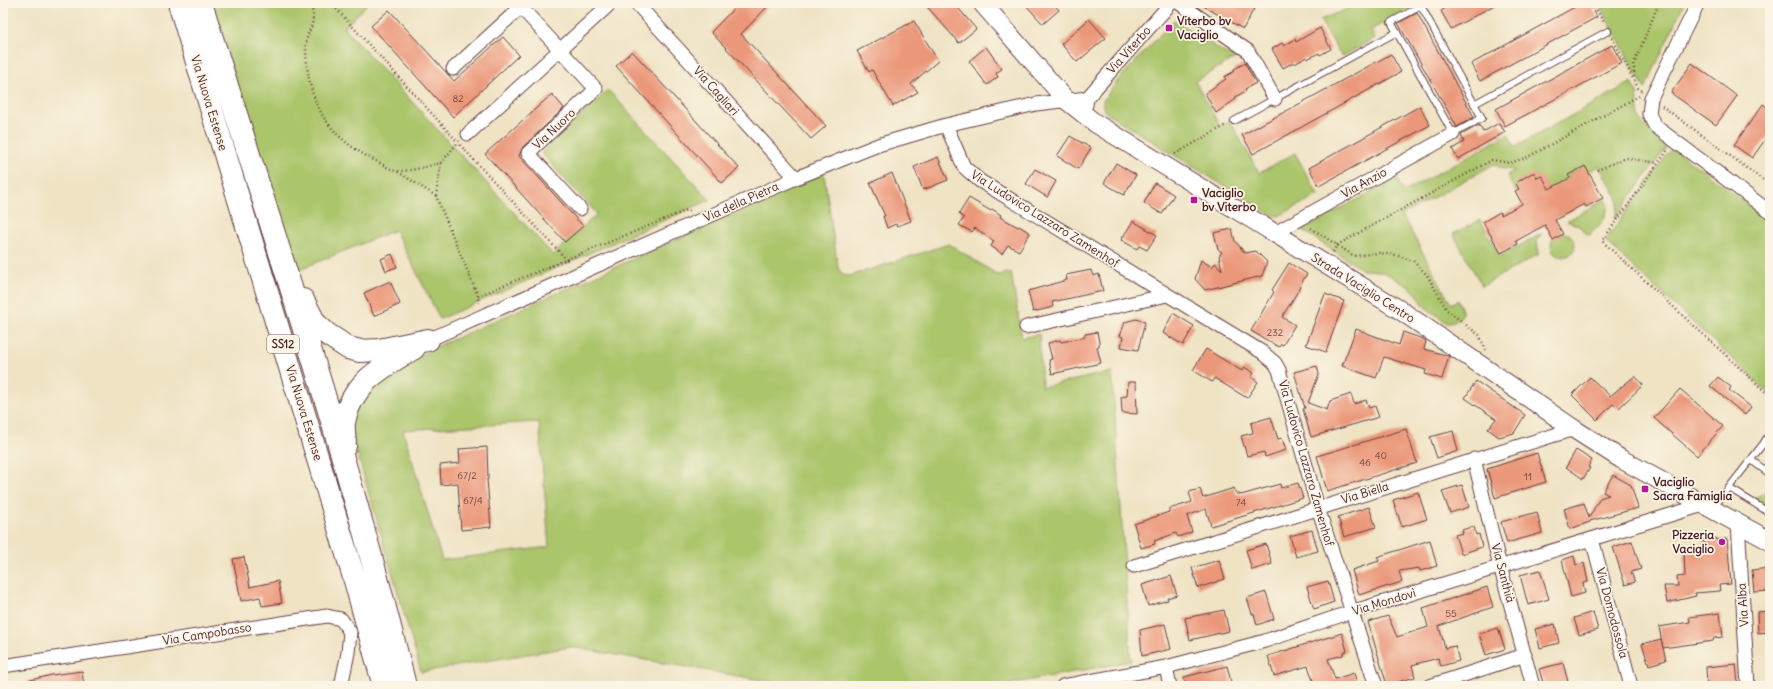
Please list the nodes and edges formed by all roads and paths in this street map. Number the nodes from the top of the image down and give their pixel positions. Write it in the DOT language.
graph roads {
  1 [pos="179,3"];
  2 [pos="201,3"];
  3 [pos="309,3"];
  4 [pos="331,3"];
  5 [pos="611,3"];
  6 [pos="636,3"];
  7 [pos="982,3"];
  8 [pos="1171,3"];
  9 [pos="1179,3"];
  10 [pos="1593,3"];
  11 [pos="1659,3"];
  12 [pos="1698,3"];
  13 [pos="519,5"];
  14 [pos="1424,5"];
  15 [pos="1608,31"];
  16 [pos="1397,32"];
  17 [pos="560,50"];
  18 [pos="453,69"];
  19 [pos="1634,80"];
  20 [pos="1087,98"];
  21 [pos="1275,98"];
  22 [pos="1066,100"];
  23 [pos="1474,104"];
  24 [pos="1660,105"];
  25 [pos="1086,116"];
  26 [pos="1234,121"];
  27 [pos="946,125"];
  28 [pos="468,134"];
  29 [pos="1453,134"];
  30 [pos="1674,140"];
  31 [pos="458,142"];
  32 [pos="1177,160"];
  33 [pos="441,163"];
  34 [pos="1658,163"];
  35 [pos="1597,170"];
  36 [pos="397,171"];
  37 [pos="796,178"];
  38 [pos="1770,185"];
  39 [pos="436,196"];
  40 [pos="580,209"];
  41 [pos="1770,212"];
  42 [pos="1303,217"];
  43 [pos="705,218"];
  44 [pos="1276,233"];
  45 [pos="1337,245"];
  46 [pos="279,253"];
  47 [pos="568,260"];
  48 [pos="1324,263"];
  49 [pos="1167,295"];
  50 [pos="478,296"];
  51 [pos="482,316"];
  52 [pos="1026,327"];
  53 [pos="428,340"];
  54 [pos="1487,369"];
  55 [pos="1770,396"];
  56 [pos="1574,429"];
  57 [pos="1770,433"];
  58 [pos="1474,459"];
  59 [pos="1751,460"];
  60 [pos="346,467"];
  61 [pos="1770,474"];
  62 [pos="1729,488"];
  63 [pos="1707,507"];
  64 [pos="1318,508"];
  65 [pos="1770,512"];
  66 [pos="1738,523"];
  67 [pos="1592,539"];
  68 [pos="1770,541"];
  69 [pos="1134,566"];
  70 [pos="1500,566"];
  71 [pos="1352,612"];
  72 [pos="1525,655"];
  73 [pos="3,666"];
  74 [pos="1166,667"];
  75 [pos="341,686"];
  76 [pos="384,686"];
  77 [pos="405,686"];
  78 [pos="1063,686"];
  79 [pos="1170,686"];
  80 [pos="1376,686"];
  81 [pos="1430,686"];
  82 [pos="1533,686"];
  83 [pos="1631,686"];
  84 [pos="1748,686"];
  1 -- 76 [label="highway, Via Nuova Estense / SS12"];
  2 -- 46 [label="highway, Via Nuova Estense / SS12"];
  3 -- 36 [label="path"];
  4 -- 31 [label="path"];
  5 -- 17 [label="street"];
  6 -- 37 [label="street, Via Cagliari"];
  7 -- 22 [label="street, Strada Vaciglio Centro"];
  8 -- 20 [label="street, Via Viterbo"];
  9 -- 21 [label="street"];
  10 -- 15 [label="path"];
  11 -- 19 [label="path"];
  12 -- 30 [label="street"];
  13 -- 17 [label="street"];
  13 -- 18 [label="street"];
  14 -- 16 [label="lane, Via Anzio"];
  14 -- 23 [label="lane, Via Anzio"];
  15 -- 19 [label="path"];
  15 -- 23 [label="lane"];
  16 -- 21 [label="lane"];
  16 -- 29 [label="lane"];
  17 -- 28 [label="street"];
  17 -- 40 [label="street, Via Nuoro"];
  19 -- 45 [label="path"];
  20 -- 22 [label="street"];
  20 -- 25 [label="street"];
  21 -- 26 [label="lane"];
  22 -- 25 [label="street, Strada Vaciglio Centro"];
  22 -- 27 [label="street, Via della Pietra"];
  23 -- 29 [label="lane, Via Anzio"];
  24 -- 38 [label="path"];
  25 -- 44 [label="street, Strada Vaciglio Centro"];
  26 -- 32 [label="path"];
  27 -- 37 [label="street, Via della Pietra"];
  27 -- 49 [label="street, Via Ludovico Lazzaro Zamenhof"];
  28 -- 31 [label="path"];
  29 -- 42 [label="street, Via Anzio"];
  30 -- 34 [label="path"];
  30 -- 41 [label="street"];
  31 -- 33 [label="path"];
  31 -- 47 [label="path"];
  33 -- 36 [label="path"];
  33 -- 39 [label="path"];
  34 -- 35 [label="path"];
  34 -- 55 [label="path"];
  36 -- 39 [label="path"];
  37 -- 43 [label="street, Via della Pietra"];
  39 -- 50 [label="path"];
  42 -- 44 [label="street, Via Anzio"];
  42 -- 45 [label="path"];
  43 -- 47 [label="path"];
  43 -- 51 [label="street, Via della Pietra"];
  44 -- 48 [label="street, Strada Vaciglio Centro"];
  45 -- 48 [label="path"];
  45 -- 54 [label="path"];
  46 -- 53 [label="highway"];
  46 -- 60 [label="highway, Via Nuova Estense / SS12"];
  47 -- 50 [label="path"];
  48 -- 54 [label="street, Strada Vaciglio Centro"];
  49 -- 52 [label="street"];
  49 -- 64 [label="street, Via Ludovico Lazzaro Zamenhof"];
  50 -- 51 [label="path"];
  51 -- 53 [label="street, Via della Pietra"];
  53 -- 60 [label="highway"];
  54 -- 56 [label="street, Strada Vaciglio Centro"];
  56 -- 58 [label="street, Via Biella"];
  56 -- 63 [label="street, Strada Vaciglio Centro"];
  57 -- 59 [label="lane"];
  58 -- 64 [label="street, Via Biella"];
  58 -- 70 [label="street, Via Santhià"];
  59 -- 61 [label="lane"];
  59 -- 62 [label="lane"];
  60 -- 77 [label="highway, Via Nuova Estense / SS12"];
  62 -- 63 [label="lane"];
  62 -- 65 [label="lane"];
  63 -- 66 [label="street, Strada Vaciglio Centro"];
  63 -- 67 [label="street, Via Mondovì"];
  64 -- 69 [label="street, Via Biella"];
  64 -- 71 [label="street, Via Ludovico Lazzaro Zamenhof"];
  66 -- 68 [label="street, Strada Vaciglio Centro"];
  66 -- 84 [label="street, Via Alba"];
  67 -- 70 [label="street, Via Mondovì"];
  67 -- 83 [label="street, Via Domodossola"];
  70 -- 71 [label="street, Via Mondovì"];
  70 -- 72 [label="street, Via Santhià"];
  71 -- 74 [label="street, Via Mondovì"];
  71 -- 80 [label="street, Via Ludovico Lazzaro Zamenhof"];
  72 -- 81 [label="street"];
  72 -- 82 [label="street, Via Santhià"];
  73 -- 75 [label="street, Via Campobasso"];
  74 -- 78 [label="street, Via Mondovì"];
  74 -- 79 [label="street"];
}
